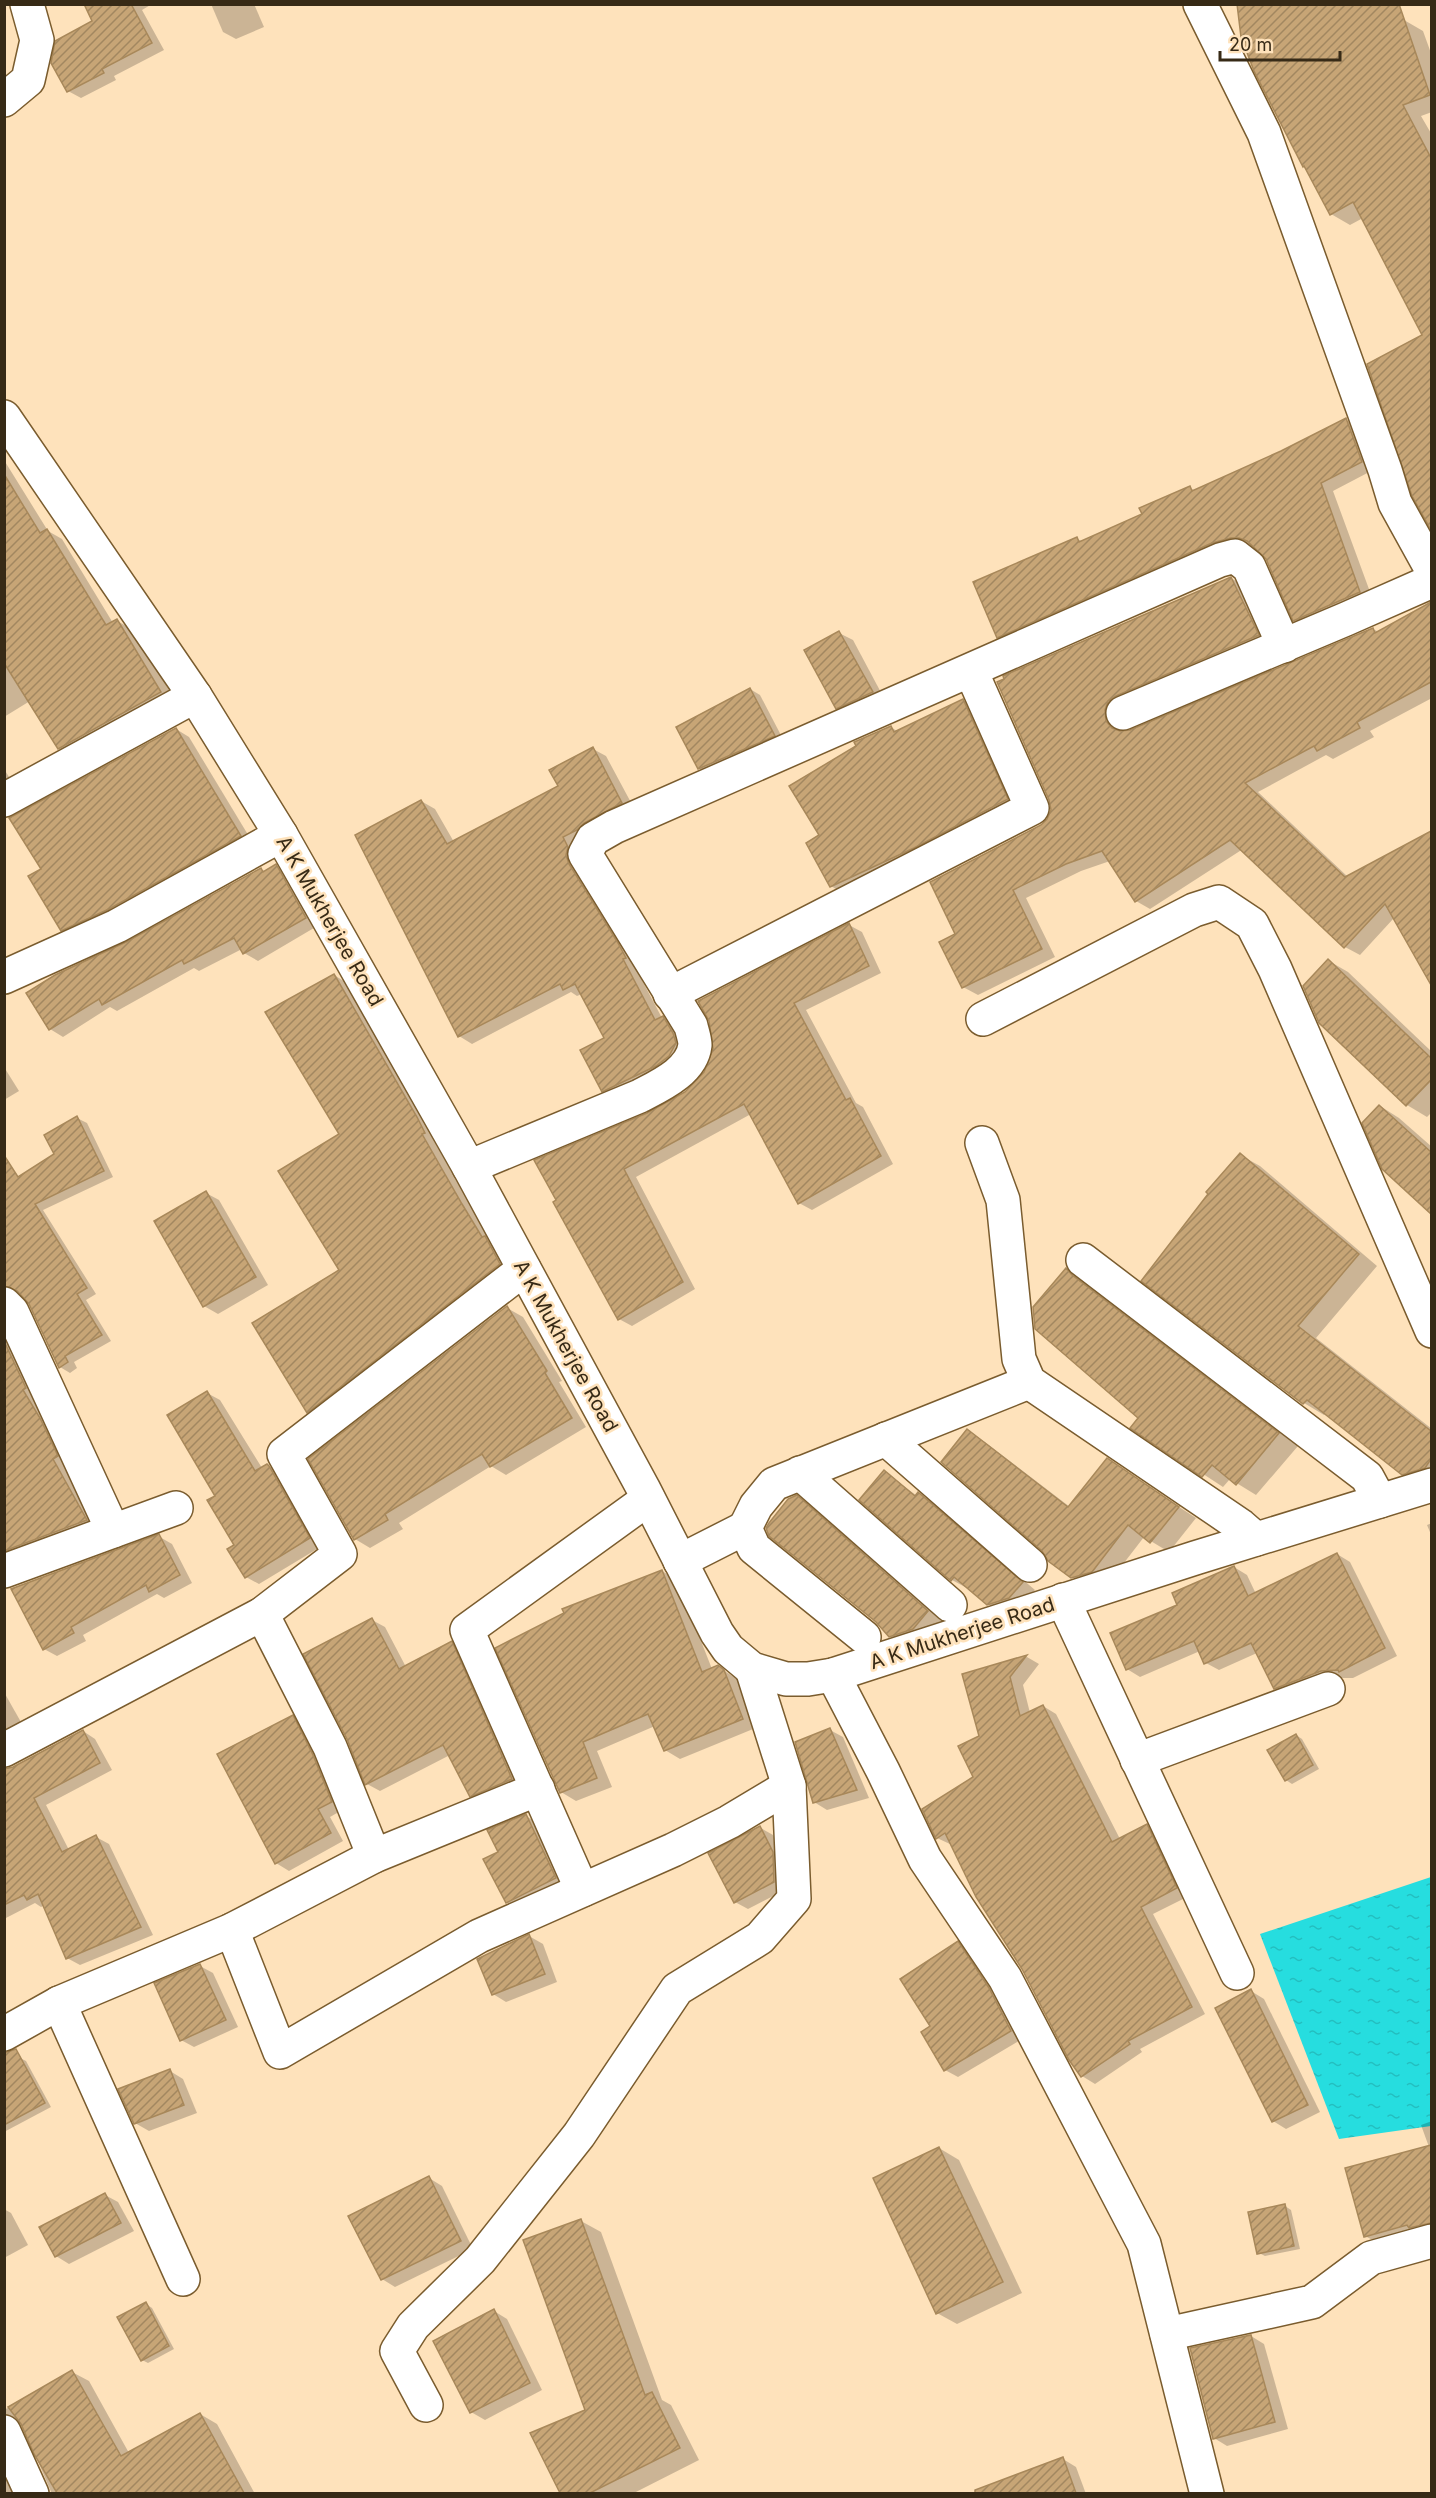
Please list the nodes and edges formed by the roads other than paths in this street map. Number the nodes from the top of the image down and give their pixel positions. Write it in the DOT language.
graph roads {
  1 [pos="27,4"];
  2 [pos="1200,4"];
  3 [pos="4,100"];
  4 [pos="4,417"];
  5 [pos="1431,570"];
  6 [pos="1431,581"];
  7 [pos="1284,646"];
  8 [pos="971,671"];
  9 [pos="195,696"];
  10 [pos="1122,713"];
  11 [pos="4,800"];
  12 [pos="281,835"];
  13 [pos="4,977"];
  14 [pos="670,994"];
  15 [pos="983,1019"];
  16 [pos="982,1143"];
  17 [pos="469,1167"];
  18 [pos="1083,1260"];
  19 [pos="524,1269"];
  20 [pos="4,1304"];
  21 [pos="1431,1331"];
  22 [pos="1029,1382"];
  23 [pos="886,1439"];
  24 [pos="801,1473"];
  25 [pos="1431,1485"];
  26 [pos="648,1499"];
  27 [pos="1380,1501"];
  28 [pos="176,1508"];
  29 [pos="746,1528"];
  30 [pos="113,1531"];
  31 [pos="1256,1539"];
  32 [pos="680,1561"];
  33 [pos="1030,1565"];
  34 [pos="4,1570"];
  35 [pos="1063,1600"];
  36 [pos="950,1605"];
  37 [pos="262,1614"];
  38 [pos="864,1637"];
  39 [pos="752,1669"];
  40 [pos="833,1675"];
  41 [pos="1328,1689"];
  42 [pos="4,1750"];
  43 [pos="1137,1760"];
  44 [pos="789,1786"];
  45 [pos="538,1789"];
  46 [pos="374,1856"];
  47 [pos="582,1890"];
  48 [pos="232,1930"];
  49 [pos="1237,1973"];
  50 [pos="59,2003"];
  51 [pos="4,2034"];
  52 [pos="1431,2241"];
  53 [pos="183,2279"];
  54 [pos="1167,2334"];
  55 [pos="426,2405"];
  56 [pos="4,2432"];
  57 [pos="32,2493"];
  58 [pos="1207,2493"];
  1 -- 3 [label="street"];
  2 -- 5 [label="street"];
  4 -- 9 [label="street, A K Mukherjee Road"];
  6 -- 7 [label="street"];
  7 -- 8 [label="street"];
  7 -- 10 [label="street"];
  8 -- 14 [label="street"];
  8 -- 14 [label="street"];
  9 -- 11 [label="street"];
  9 -- 12 [label="street, A K Mukherjee Road"];
  12 -- 13 [label="street"];
  12 -- 17 [label="street, A K Mukherjee Road"];
  14 -- 17 [label="street"];
  15 -- 21 [label="street"];
  16 -- 22 [label="street"];
  17 -- 19 [label="street, A K Mukherjee Road"];
  18 -- 27 [label="street"];
  19 -- 26 [label="street, A K Mukherjee Road"];
  19 -- 37 [label="street"];
  20 -- 30 [label="street"];
  22 -- 23 [label="street"];
  22 -- 31 [label="street"];
  23 -- 24 [label="street"];
  23 -- 33 [label="street"];
  24 -- 29 [label="street"];
  24 -- 36 [label="street"];
  25 -- 27 [label="street, A K Mukherjee Road"];
  26 -- 32 [label="street, A K Mukherjee Road"];
  26 -- 45 [label="street"];
  27 -- 31 [label="street, A K Mukherjee Road"];
  28 -- 30 [label="street"];
  29 -- 32 [label="street"];
  29 -- 38 [label="street"];
  30 -- 34 [label="street"];
  31 -- 35 [label="street, A K Mukherjee Road"];
  32 -- 39 [label="street, A K Mukherjee Road"];
  35 -- 40 [label="street, A K Mukherjee Road"];
  35 -- 43 [label="street"];
  37 -- 42 [label="street"];
  37 -- 46 [label="street"];
  39 -- 40 [label="street, A K Mukherjee Road"];
  39 -- 44 [label="street"];
  40 -- 54 [label="street"];
  41 -- 43 [label="street"];
  43 -- 49 [label="street"];
  44 -- 47 [label="street"];
  44 -- 55 [label="street"];
  45 -- 46 [label="street"];
  45 -- 47 [label="street"];
  46 -- 48 [label="street"];
  47 -- 48 [label="street"];
  48 -- 50 [label="street"];
  50 -- 51 [label="street"];
  50 -- 53 [label="street"];
  52 -- 54 [label="street"];
  54 -- 58 [label="street"];
  56 -- 57 [label="street"];
}
